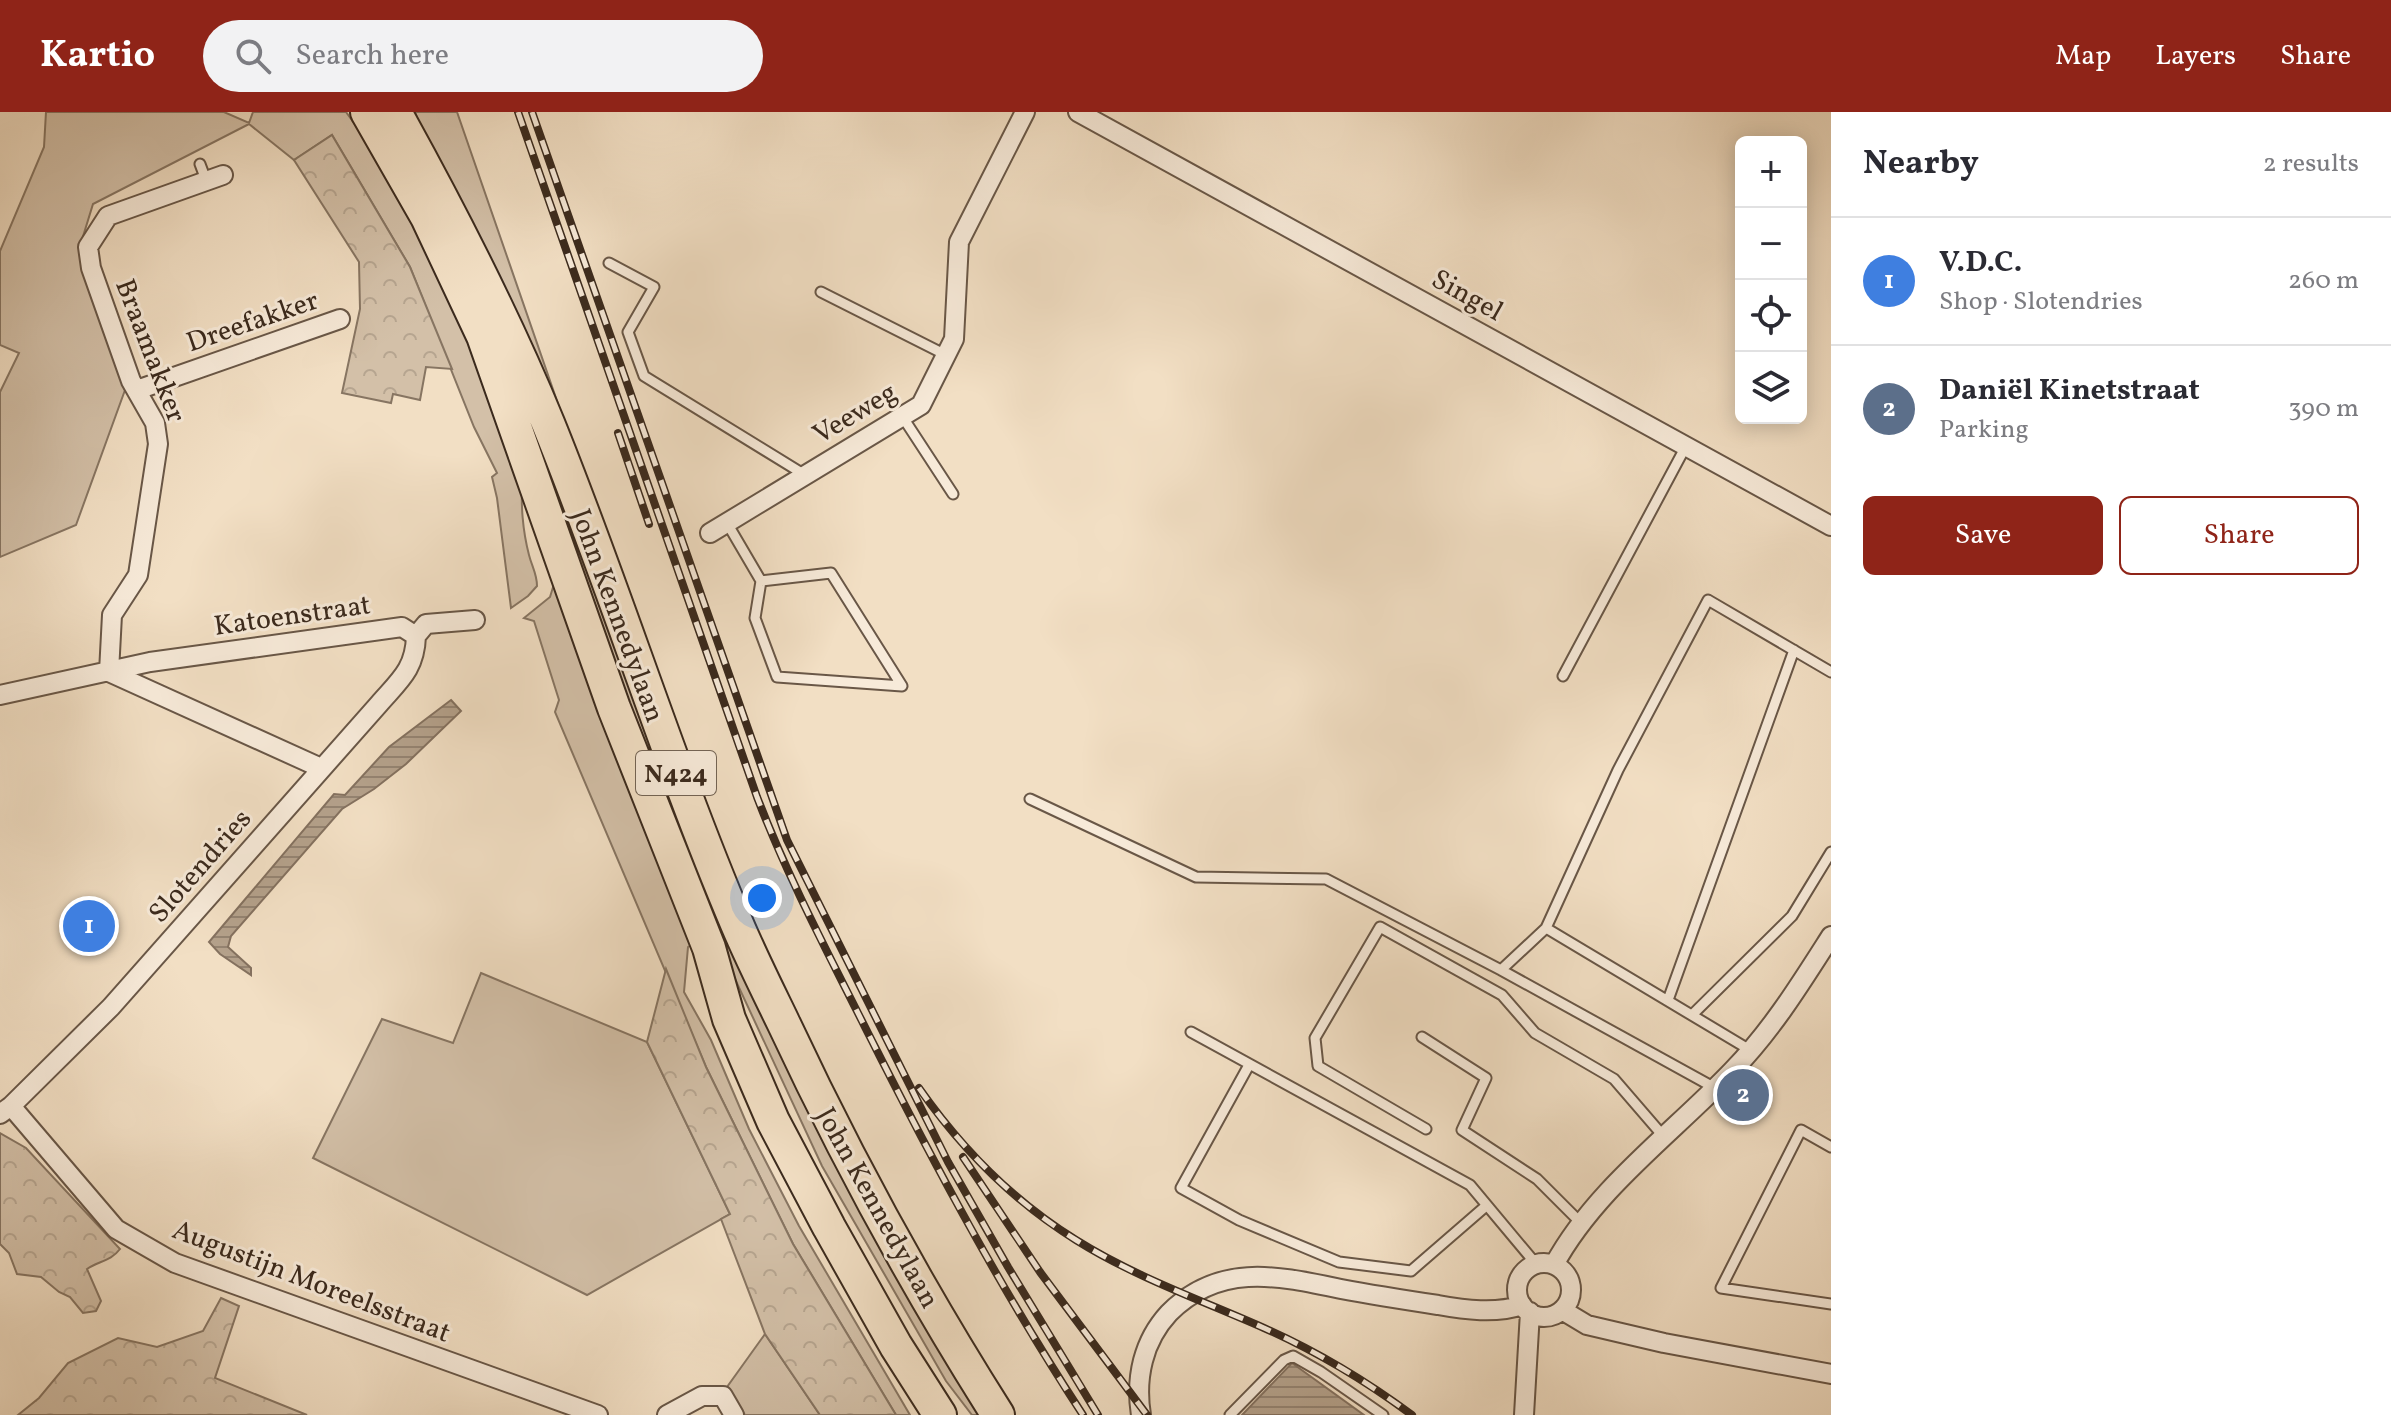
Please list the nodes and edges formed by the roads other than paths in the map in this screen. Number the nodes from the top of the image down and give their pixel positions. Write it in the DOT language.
graph roads {
  1 [pos="367,112"];
  2 [pos="395,112"];
  3 [pos="1025,112"];
  4 [pos="1078,112"];
  5 [pos="210,173"];
  6 [pos="609,263"];
  7 [pos="821,292"];
  8 [pos="340,319"];
  9 [pos="946,355"];
  10 [pos="137,390"];
  11 [pos="902,416"];
  12 [pos="1686,446"];
  13 [pos="805,475"];
  14 [pos="953,494"];
  15 [pos="727,523"];
  16 [pos="1831,526"];
  17 [pos="710,533"];
  18 [pos="761,581"];
  19 [pos="475,620"];
  20 [pos="416,636"];
  21 [pos="1794,650"];
  22 [pos="109,672"];
  23 [pos="1831,672"];
  24 [pos="1563,676"];
  25 [pos="0,695"];
  26 [pos="321,768"];
  27 [pos="1030,799"];
  28 [pos="1831,852"];
  29 [pos="1546,928"];
  30 [pos="1831,936"];
  31 [pos="1501,970"];
  32 [pos="1668,1000"];
  33 [pos="1692,1015"];
  34 [pos="1191,1032"];
  35 [pos="1422,1037"];
  36 [pos="1750,1050"];
  37 [pos="1249,1065"];
  38 [pos="1715,1088"];
  39 [pos="6,1110"];
  40 [pos="1426,1129"];
  41 [pos="1664,1137"];
  42 [pos="1831,1147"];
  43 [pos="1486,1206"];
  44 [pos="1582,1224"];
  45 [pos="1545,1264"];
  46 [pos="1831,1304"];
  47 [pos="1526,1309"];
  48 [pos="1562,1310"];
  49 [pos="1831,1374"];
  50 [pos="598,1415"];
  51 [pos="667,1415"];
  52 [pos="734,1415"];
  53 [pos="940,1415"];
  54 [pos="998,1415"];
  55 [pos="1141,1415"];
  56 [pos="1230,1415"];
  57 [pos="1383,1415"];
  58 [pos="1524,1415"];
  1 -- 53 [label="highway, John Kennedylaan / N424"];
  2 -- 54 [label="highway, John Kennedylaan / N424"];
  3 -- 9 [label="street, Veeweg"];
  4 -- 12 [label="street, Singel"];
  5 -- 10 [label="street, Braamakker"];
  6 -- 13 [label="lane"];
  7 -- 9 [label="lane"];
  8 -- 10 [label="street, Dreefakker"];
  9 -- 11 [label="street, Veeweg"];
  10 -- 22 [label="street, Braamakker"];
  11 -- 13 [label="street, Veeweg"];
  11 -- 14 [label="lane"];
  12 -- 16 [label="street, Singel"];
  12 -- 24 [label="lane"];
  13 -- 15 [label="street, Veeweg"];
  15 -- 17 [label="street, Veeweg"];
  15 -- 18 [label="lane"];
  18 -- 18 [label="lane"];
  19 -- 20 [label="street"];
  20 -- 22 [label="street, Katoenstraat"];
  20 -- 26 [label="street, Slotendries"];
  21 -- 23 [label="lane"];
  21 -- 29 [label="lane"];
  21 -- 32 [label="lane"];
  22 -- 25 [label="street, Katoenstraat"];
  22 -- 26 [label="street"];
  26 -- 39 [label="street, Slotendries"];
  27 -- 31 [label="lane"];
  28 -- 33 [label="lane"];
  29 -- 31 [label="lane"];
  29 -- 32 [label="lane"];
  30 -- 36 [label="street"];
  31 -- 38 [label="lane"];
  32 -- 33 [label="lane"];
  33 -- 36 [label="lane"];
  34 -- 37 [label="lane"];
  35 -- 44 [label="lane"];
  36 -- 38 [label="street"];
  37 -- 43 [label="lane"];
  37 -- 43 [label="lane"];
  38 -- 41 [label="street"];
  39 -- 50 [label="street, Augustijn Moreelsstraat"];
  40 -- 41 [label="lane"];
  41 -- 44 [label="street"];
  42 -- 46 [label="lane"];
  43 -- 45 [label="lane"];
  44 -- 45 [label="street"];
  45 -- 47 [label="street"];
  45 -- 48 [label="street"];
  47 -- 48 [label="street"];
  47 -- 55 [label="street"];
  47 -- 58 [label="street"];
  48 -- 49 [label="street"];
  51 -- 52 [label="street"];
  56 -- 57 [label="lane"];
}
